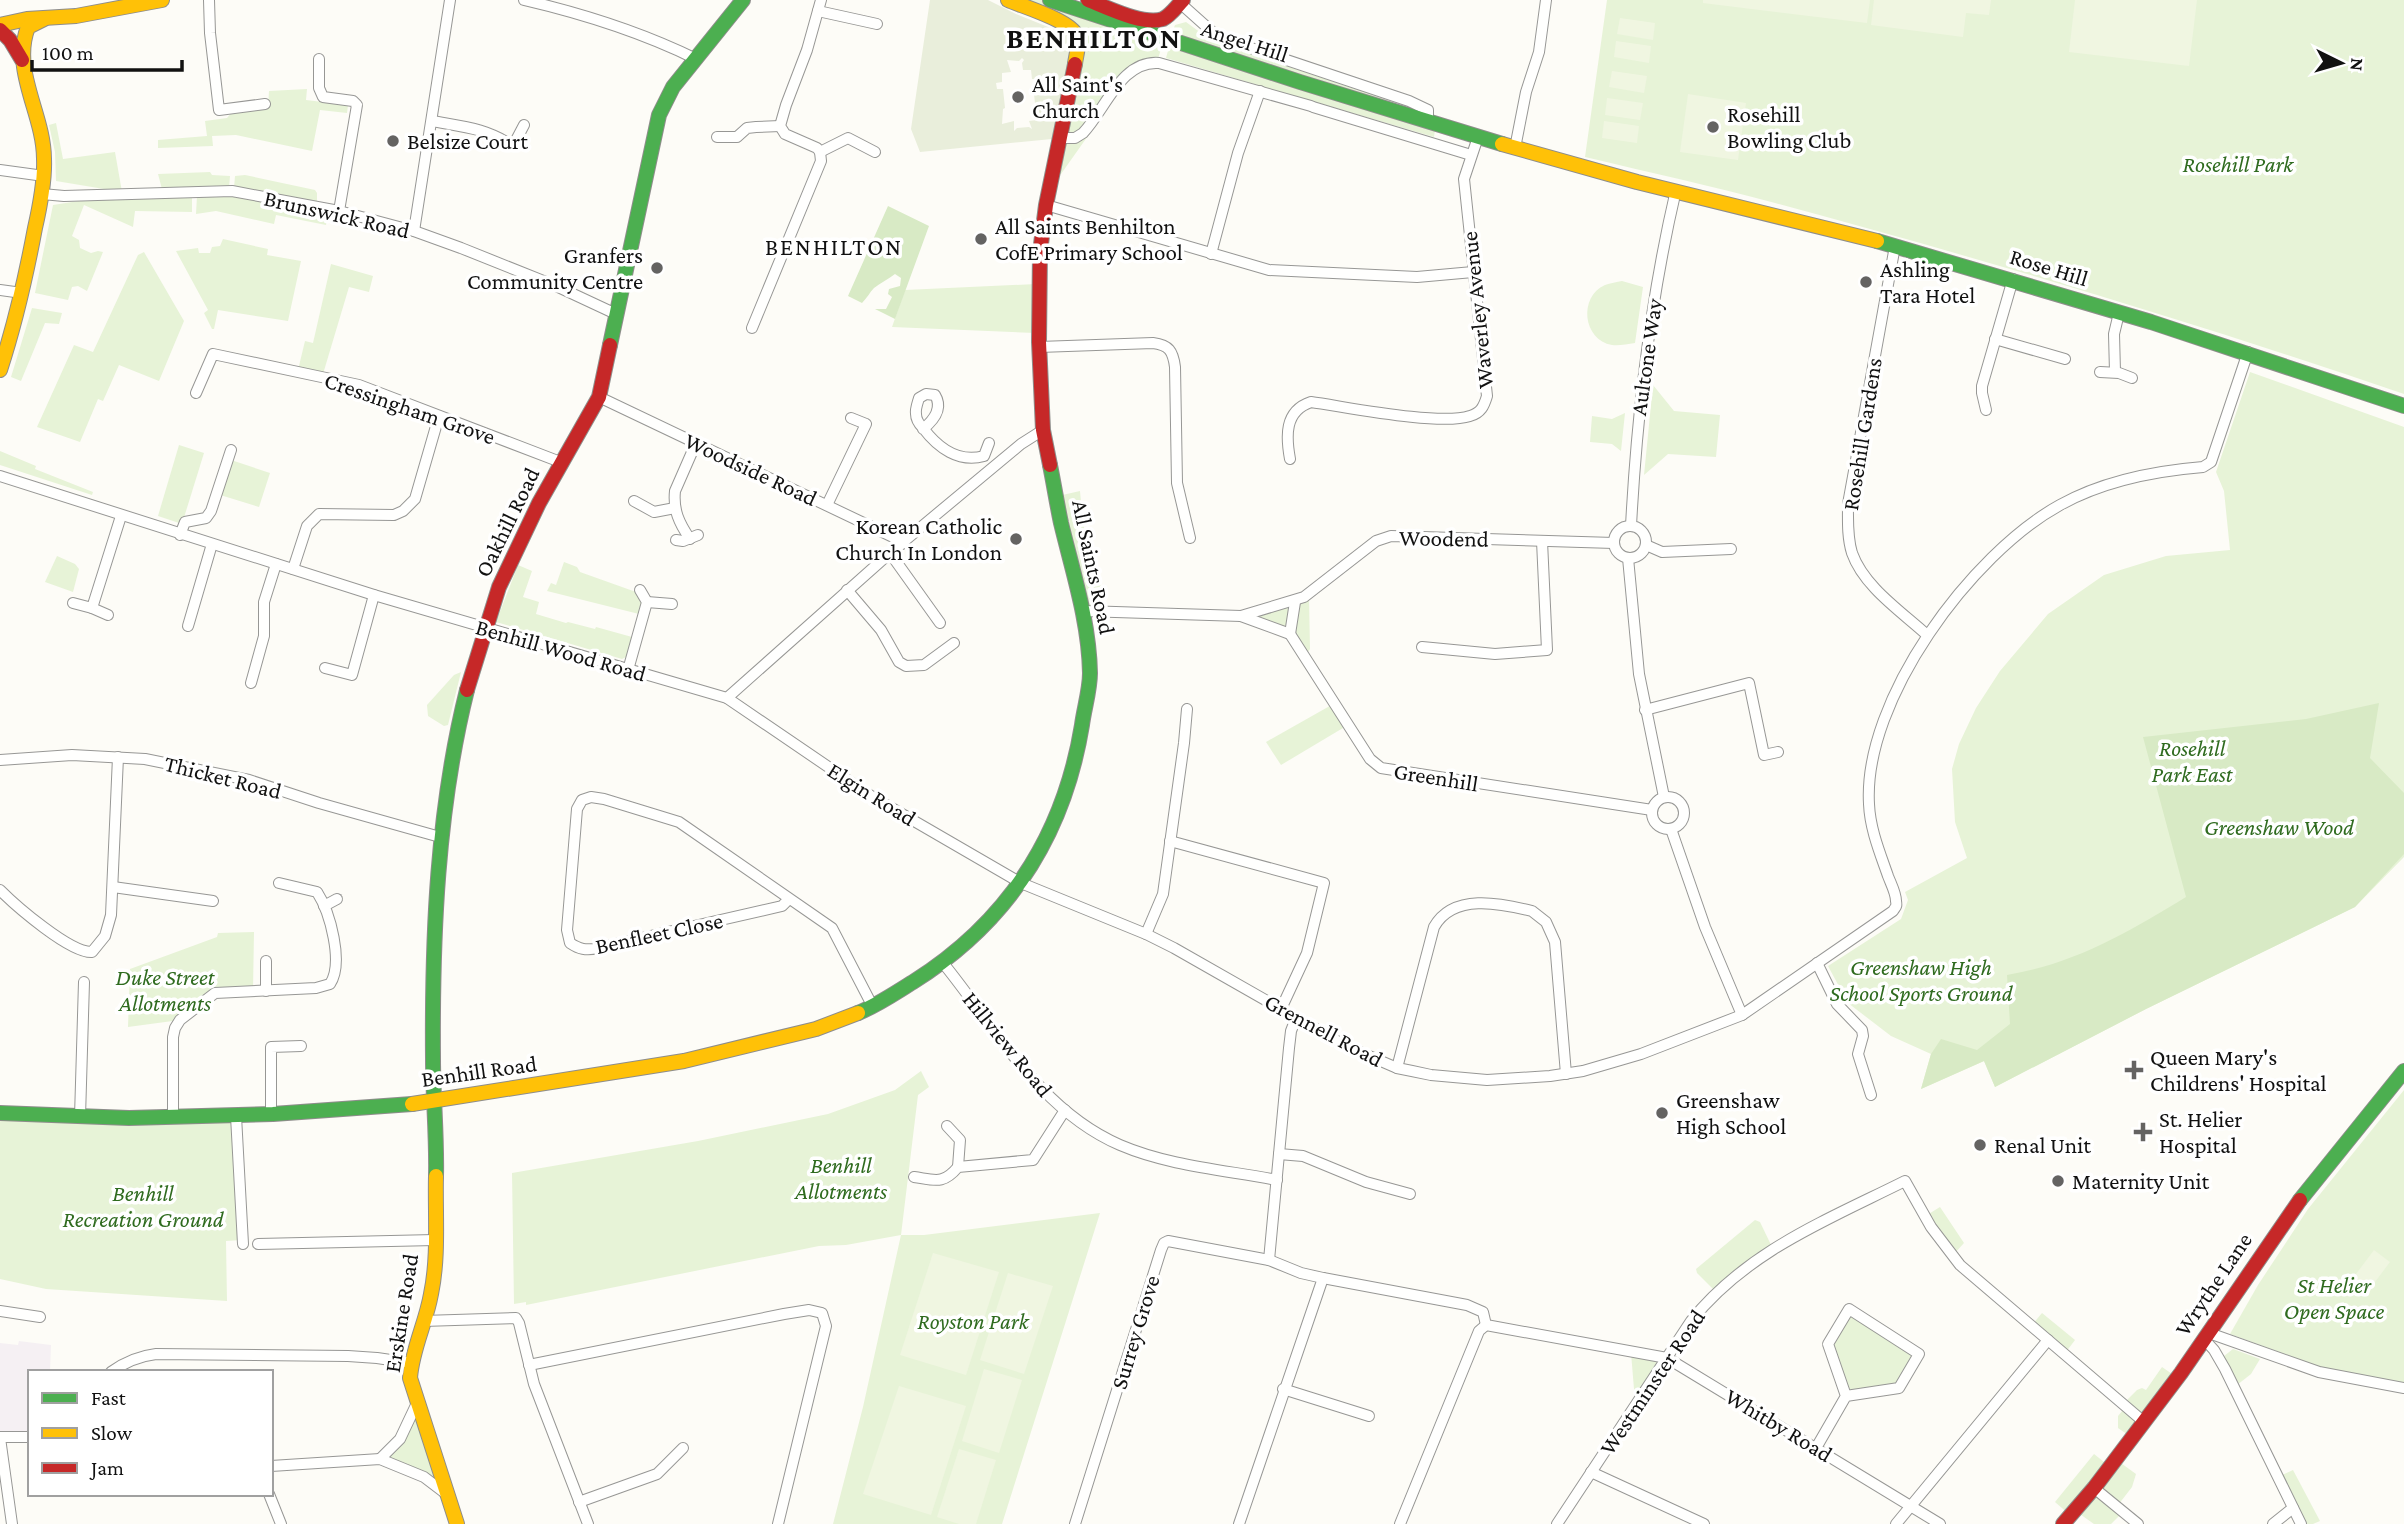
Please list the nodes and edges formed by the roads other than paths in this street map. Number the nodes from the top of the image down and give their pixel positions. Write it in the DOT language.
graph roads {
  1 [pos="162,0"];
  2 [pos="209,0"];
  3 [pos="450,0"];
  4 [pos="524,0"];
  5 [pos="743,0"];
  6 [pos="1008,0"];
  7 [pos="1050,0"];
  8 [pos="1088,0"];
  9 [pos="1546,0"];
  10 [pos="1181,1"];
  11 [pos="820,6"];
  12 [pos="44,19"];
  13 [pos="877,24"];
  14 [pos="0,28"];
  15 [pos="319,59"];
  16 [pos="696,59"];
  17 [pos="24,64"];
  18 [pos="1260,91"];
  19 [pos="265,104"];
  20 [pos="432,121"];
  21 [pos="1428,122"];
  22 [pos="524,125"];
  23 [pos="780,127"];
  24 [pos="717,137"];
  25 [pos="1478,137"];
  26 [pos="1061,138"];
  27 [pos="1515,148"];
  28 [pos="820,152"];
  29 [pos="875,152"];
  30 [pos="1471,155"];
  31 [pos="0,170"];
  32 [pos="44,176"];
  33 [pos="1676,190"];
  34 [pos="42,194"];
  35 [pos="1046,205"];
  36 [pos="339,211"];
  37 [pos="414,231"];
  38 [pos="1895,246"];
  39 [pos="1212,254"];
  40 [pos="1473,272"];
  41 [pos="2012,279"];
  42 [pos="0,290"];
  43 [pos="22,293"];
  44 [pos="2119,313"];
  45 [pos="616,314"];
  46 [pos="752,328"];
  47 [pos="1996,339"];
  48 [pos="1039,347"];
  49 [pos="2248,352"];
  50 [pos="2065,359"];
  51 [pos="0,370"];
  52 [pos="2100,372"];
  53 [pos="2115,372"];
  54 [pos="2132,377"];
  55 [pos="196,393"];
  56 [pos="599,397"];
  57 [pos="2404,406"];
  58 [pos="1986,410"];
  59 [pos="439,416"];
  60 [pos="851,418"];
  61 [pos="923,429"];
  62 [pos="1043,430"];
  63 [pos="696,443"];
  64 [pos="989,443"];
  65 [pos="231,450"];
  66 [pos="984,456"];
  67 [pos="1290,460"];
  68 [pos="563,463"];
  69 [pos="994,466"];
  70 [pos="0,476"];
  71 [pos="634,501"];
  72 [pos="827,505"];
  73 [pos="675,508"];
  74 [pos="121,516"];
  75 [pos="1631,526"];
  76 [pos="180,535"];
  77 [pos="1190,538"];
  78 [pos="676,540"];
  79 [pos="1542,541"];
  80 [pos="1614,543"];
  81 [pos="212,544"];
  82 [pos="902,544"];
  83 [pos="1646,545"];
  84 [pos="1731,549"];
  85 [pos="890,553"];
  86 [pos="1628,558"];
  87 [pos="276,564"];
  88 [pos="293,569"];
  89 [pos="933,589"];
  90 [pos="640,590"];
  91 [pos="847,590"];
  92 [pos="374,595"];
  93 [pos="922,598"];
  94 [pos="1295,601"];
  95 [pos="647,602"];
  96 [pos="73,603"];
  97 [pos="672,604"];
  98 [pos="92,608"];
  99 [pos="1084,611"];
  100 [pos="108,615"];
  101 [pos="1241,616"];
  102 [pos="940,623"];
  103 [pos="188,626"];
  104 [pos="484,628"];
  105 [pos="1290,634"];
  106 [pos="1927,635"];
  107 [pos="954,643"];
  108 [pos="1422,648"];
  109 [pos="326,668"];
  110 [pos="628,670"];
  111 [pos="251,683"];
  112 [pos="727,698"];
  113 [pos="1187,709"];
  114 [pos="1645,710"];
  115 [pos="1779,752"];
  116 [pos="118,757"];
  117 [pos="0,760"];
  118 [pos="1664,797"];
  119 [pos="1652,810"];
  120 [pos="1671,829"];
  121 [pos="440,837"];
  122 [pos="1170,841"];
  123 [pos="279,883"];
  124 [pos="1021,883"];
  125 [pos="113,887"];
  126 [pos="0,890"];
  127 [pos="337,899"];
  128 [pos="789,899"];
  129 [pos="213,901"];
  130 [pos="324,906"];
  131 [pos="1146,934"];
  132 [pos="266,961"];
  133 [pos="943,963"];
  134 [pos="1817,963"];
  135 [pos="84,982"];
  136 [pos="266,991"];
  137 [pos="873,1007"];
  138 [pos="1281,1009"];
  139 [pos="1742,1014"];
  140 [pos="1296,1018"];
  141 [pos="300,1046"];
  142 [pos="258,1047"];
  143 [pos="271,1047"];
  144 [pos="1397,1068"];
  145 [pos="2404,1071"];
  146 [pos="1566,1074"];
  147 [pos="1871,1095"];
  148 [pos="433,1102"];
  149 [pos="1065,1110"];
  150 [pos="0,1113"];
  151 [pos="271,1114"];
  152 [pos="236,1116"];
  153 [pos="80,1117"];
  154 [pos="173,1117"];
  155 [pos="947,1125"];
  156 [pos="1279,1154"];
  157 [pos="958,1167"];
  158 [pos="914,1177"];
  159 [pos="1277,1180"];
  160 [pos="1410,1194"];
  161 [pos="435,1240"];
  162 [pos="243,1244"];
  163 [pos="258,1244"];
  164 [pos="1269,1260"];
  165 [pos="1323,1278"];
  166 [pos="0,1311"];
  167 [pos="40,1317"];
  168 [pos="423,1321"];
  169 [pos="1486,1325"];
  170 [pos="2207,1336"];
  171 [pos="2048,1340"];
  172 [pos="1667,1358"];
  173 [pos="411,1363"];
  174 [pos="528,1365"];
  175 [pos="114,1370"];
  176 [pos="2404,1388"];
  177 [pos="1283,1389"];
  178 [pos="1846,1396"];
  179 [pos="417,1403"];
  180 [pos="1369,1416"];
  181 [pos="2144,1422"];
  182 [pos="0,1437"];
  183 [pos="28,1437"];
  184 [pos="683,1448"];
  185 [pos="1816,1448"];
  186 [pos="380,1459"];
  187 [pos="273,1466"];
  188 [pos="1591,1472"];
  189 [pos="2094,1488"];
  190 [pos="446,1493"];
  191 [pos="270,1496"];
  192 [pos="579,1502"];
  193 [pos="1911,1506"];
  194 [pos="2293,1507"];
  195 [pos="12,1524"];
  196 [pos="281,1524"];
  197 [pos="457,1524"];
  198 [pos="588,1524"];
  199 [pos="778,1524"];
  200 [pos="1074,1524"];
  201 [pos="1239,1524"];
  202 [pos="1400,1524"];
  203 [pos="1558,1524"];
  204 [pos="1704,1524"];
  205 [pos="1896,1524"];
  206 [pos="1940,1524"];
  207 [pos="2063,1524"];
  208 [pos="2138,1524"];
  209 [pos="2273,1524"];
  210 [pos="2301,1524"];
  1 -- 12 [label="street"];
  2 -- 19 [label="street"];
  3 -- 20 [label="street"];
  4 -- 16 [label="street"];
  5 -- 16 [label="street, Oakhill Road"];
  6 -- 26 [label="street, All Saints Road"];
  7 -- 21 [label="street, Angel Hill"];
  8 -- 10 [label="street, Angel Hill"];
  9 -- 27 [label="street"];
  10 -- 21 [label="street, Angel Hill"];
  11 -- 13 [label="street"];
  11 -- 23 [label="street"];
  12 -- 14 [label="street"];
  12 -- 17 [label="street"];
  14 -- 17 [label="street"];
  15 -- 36 [label="street"];
  16 -- 45 [label="street, Oakhill Road"];
  17 -- 32 [label="street"];
  18 -- 26 [label="street"];
  18 -- 30 [label="street"];
  18 -- 39 [label="street"];
  20 -- 22 [label="street"];
  20 -- 37 [label="street"];
  21 -- 25 [label="street, Angel Hill"];
  23 -- 24 [label="street"];
  23 -- 28 [label="street"];
  25 -- 27 [label="street, Angel Hill"];
  25 -- 30 [label="street, Waverley Avenue"];
  26 -- 35 [label="street, All Saints Road"];
  27 -- 33 [label="street, Angel Hill"];
  28 -- 29 [label="street"];
  28 -- 46 [label="street"];
  30 -- 40 [label="street, Waverley Avenue"];
  31 -- 32 [label="street"];
  32 -- 34 [label="street"];
  33 -- 38 [label="street, Rose Hill"];
  33 -- 75 [label="street, Aultone Way"];
  34 -- 36 [label="street, Brunswick Road"];
  34 -- 43 [label="street"];
  35 -- 39 [label="street"];
  35 -- 48 [label="street, All Saints Road"];
  36 -- 37 [label="street, Brunswick Road"];
  37 -- 45 [label="street, Brunswick Road"];
  38 -- 41 [label="street, Rose Hill"];
  38 -- 106 [label="street, Rosehill Gardens"];
  39 -- 40 [label="street"];
  40 -- 67 [label="street, Waverley Avenue"];
  41 -- 44 [label="street, Rose Hill"];
  41 -- 47 [label="street"];
  42 -- 43 [label="street"];
  43 -- 51 [label="street"];
  44 -- 49 [label="street, Rose Hill"];
  44 -- 53 [label="street"];
  45 -- 56 [label="street, Oakhill Road"];
  47 -- 50 [label="street"];
  47 -- 58 [label="street"];
  48 -- 62 [label="street, All Saints Road"];
  48 -- 77 [label="street"];
  49 -- 57 [label="street, Rose Hill"];
  49 -- 106 [label="street"];
  52 -- 53 [label="street"];
  53 -- 54 [label="street"];
  55 -- 59 [label="street, Cressingham Grove"];
  56 -- 63 [label="street, Woodside Road"];
  56 -- 68 [label="street, Oakhill Road"];
  59 -- 68 [label="street, Cressingham Grove"];
  59 -- 88 [label="street"];
  60 -- 72 [label="street"];
  61 -- 66 [label="street"];
  62 -- 69 [label="street"];
  62 -- 99 [label="street, All Saints Road"];
  63 -- 72 [label="street, Woodside Road"];
  63 -- 73 [label="street"];
  64 -- 66 [label="street"];
  65 -- 76 [label="street"];
  66 -- 69 [label="street"];
  68 -- 104 [label="street, Oakhill Road"];
  69 -- 82 [label="street"];
  70 -- 74 [label="street, Benhill Wood Road"];
  71 -- 73 [label="street"];
  72 -- 82 [label="street, Woodside Road"];
  73 -- 78 [label="street"];
  74 -- 76 [label="street, Benhill Wood Road"];
  74 -- 98 [label="street"];
  75 -- 80 [label="street"];
  75 -- 83 [label="street"];
  76 -- 81 [label="street, Benhill Wood Road"];
  79 -- 80 [label="street, Woodend"];
  79 -- 94 [label="street, Woodend"];
  79 -- 108 [label="street"];
  80 -- 86 [label="street"];
  81 -- 87 [label="street, Benhill Wood Road"];
  81 -- 103 [label="street"];
  82 -- 85 [label="street"];
  83 -- 84 [label="street"];
  83 -- 86 [label="street"];
  85 -- 91 [label="street"];
  85 -- 93 [label="street"];
  86 -- 114 [label="street"];
  87 -- 88 [label="street, Benhill Wood Road"];
  87 -- 111 [label="street"];
  88 -- 92 [label="street, Benhill Wood Road"];
  89 -- 93 [label="street"];
  90 -- 95 [label="street"];
  91 -- 107 [label="street"];
  91 -- 112 [label="street"];
  92 -- 104 [label="street, Benhill Wood Road"];
  92 -- 109 [label="street"];
  93 -- 102 [label="street"];
  94 -- 101 [label="street, Woodend"];
  94 -- 105 [label="street"];
  95 -- 97 [label="street"];
  95 -- 110 [label="street"];
  96 -- 98 [label="street"];
  98 -- 100 [label="street"];
  99 -- 101 [label="street, Woodend"];
  99 -- 124 [label="street, All Saints Road"];
  101 -- 105 [label="street, Woodend"];
  104 -- 110 [label="street, Benhill Wood Road"];
  104 -- 121 [label="street, Oakhill Road"];
  105 -- 119 [label="street, Greenhill"];
  106 -- 134 [label="street, Grennell Road"];
  110 -- 112 [label="street, Benhill Wood Road"];
  112 -- 124 [label="street, Elgin Road"];
  113 -- 122 [label="street"];
  114 -- 115 [label="street"];
  114 -- 118 [label="street"];
  116 -- 117 [label="street, Thicket Road"];
  116 -- 121 [label="street, Thicket Road"];
  116 -- 125 [label="street"];
  118 -- 119 [label="street"];
  118 -- 120 [label="street"];
  119 -- 120 [label="street"];
  120 -- 139 [label="street"];
  121 -- 148 [label="street, Oakhill Road"];
  122 -- 131 [label="street"];
  122 -- 138 [label="street"];
  123 -- 130 [label="street"];
  124 -- 131 [label="street, Grennell Road"];
  124 -- 133 [label="street, All Saints Road"];
  125 -- 126 [label="street"];
  125 -- 129 [label="street"];
  127 -- 130 [label="street"];
  128 -- 128 [label="street, Benfleet Close"];
  128 -- 137 [label="street, Benfleet Close"];
  130 -- 136 [label="street"];
  131 -- 138 [label="street, Grennell Road"];
  132 -- 136 [label="street"];
  133 -- 137 [label="street, Benhill Road"];
  133 -- 149 [label="street, Hillview Road"];
  134 -- 139 [label="street, Grennell Road"];
  134 -- 147 [label="street"];
  135 -- 153 [label="street"];
  136 -- 154 [label="street"];
  137 -- 148 [label="street, Benhill Road"];
  138 -- 140 [label="street, Grennell Road"];
  139 -- 146 [label="street, Grennell Road"];
  140 -- 144 [label="street, Grennell Road"];
  140 -- 156 [label="street"];
  141 -- 143 [label="street"];
  142 -- 143 [label="street"];
  143 -- 151 [label="street"];
  144 -- 146 [label="street, Grennell Road"];
  144 -- 146 [label="street"];
  145 -- 170 [label="street, Wrythe Lane"];
  148 -- 151 [label="street, Benhill Road"];
  148 -- 161 [label="street, Erskine Road"];
  149 -- 157 [label="street"];
  149 -- 159 [label="street, Hillview Road"];
  150 -- 153 [label="street, Benhill Road"];
  151 -- 152 [label="street, Benhill Road"];
  152 -- 154 [label="street, Benhill Road"];
  152 -- 162 [label="street"];
  153 -- 154 [label="street, Benhill Road"];
  155 -- 157 [label="street"];
  156 -- 159 [label="street"];
  156 -- 160 [label="street"];
  157 -- 158 [label="street"];
  159 -- 164 [label="street"];
  161 -- 163 [label="street"];
  161 -- 168 [label="street, Erskine Road"];
  164 -- 165 [label="street"];
  164 -- 200 [label="street, Surrey Grove"];
  165 -- 169 [label="street"];
  165 -- 177 [label="street"];
  166 -- 167 [label="street"];
  168 -- 173 [label="street, Erskine Road"];
  168 -- 174 [label="street"];
  169 -- 172 [label="street, Whitby Road"];
  169 -- 202 [label="street"];
  170 -- 176 [label="street"];
  170 -- 181 [label="street, Wrythe Lane"];
  170 -- 194 [label="street"];
  171 -- 172 [label="street, Westminster Road"];
  171 -- 181 [label="street, Westminster Road"];
  171 -- 193 [label="street"];
  172 -- 185 [label="street, Whitby Road"];
  172 -- 188 [label="street, Westminster Road"];
  173 -- 175 [label="street"];
  173 -- 179 [label="street, Erskine Road"];
  174 -- 192 [label="street"];
  174 -- 199 [label="street"];
  177 -- 180 [label="street"];
  177 -- 201 [label="street"];
  178 -- 178 [label="street"];
  178 -- 185 [label="street"];
  179 -- 186 [label="street"];
  179 -- 190 [label="street, Erskine Road"];
  181 -- 189 [label="street, Wrythe Lane"];
  182 -- 183 [label="street"];
  182 -- 195 [label="street"];
  184 -- 192 [label="street"];
  185 -- 193 [label="street, Whitby Road"];
  186 -- 187 [label="street"];
  186 -- 190 [label="street"];
  188 -- 203 [label="street, Westminster Road"];
  188 -- 204 [label="street"];
  189 -- 207 [label="street, Wrythe Lane"];
  189 -- 208 [label="street"];
  190 -- 197 [label="street, Erskine Road"];
  191 -- 196 [label="street"];
  192 -- 198 [label="street"];
  193 -- 205 [label="street"];
  193 -- 206 [label="street, Whitby Road"];
  194 -- 209 [label="street"];
  194 -- 210 [label="street"];
}
